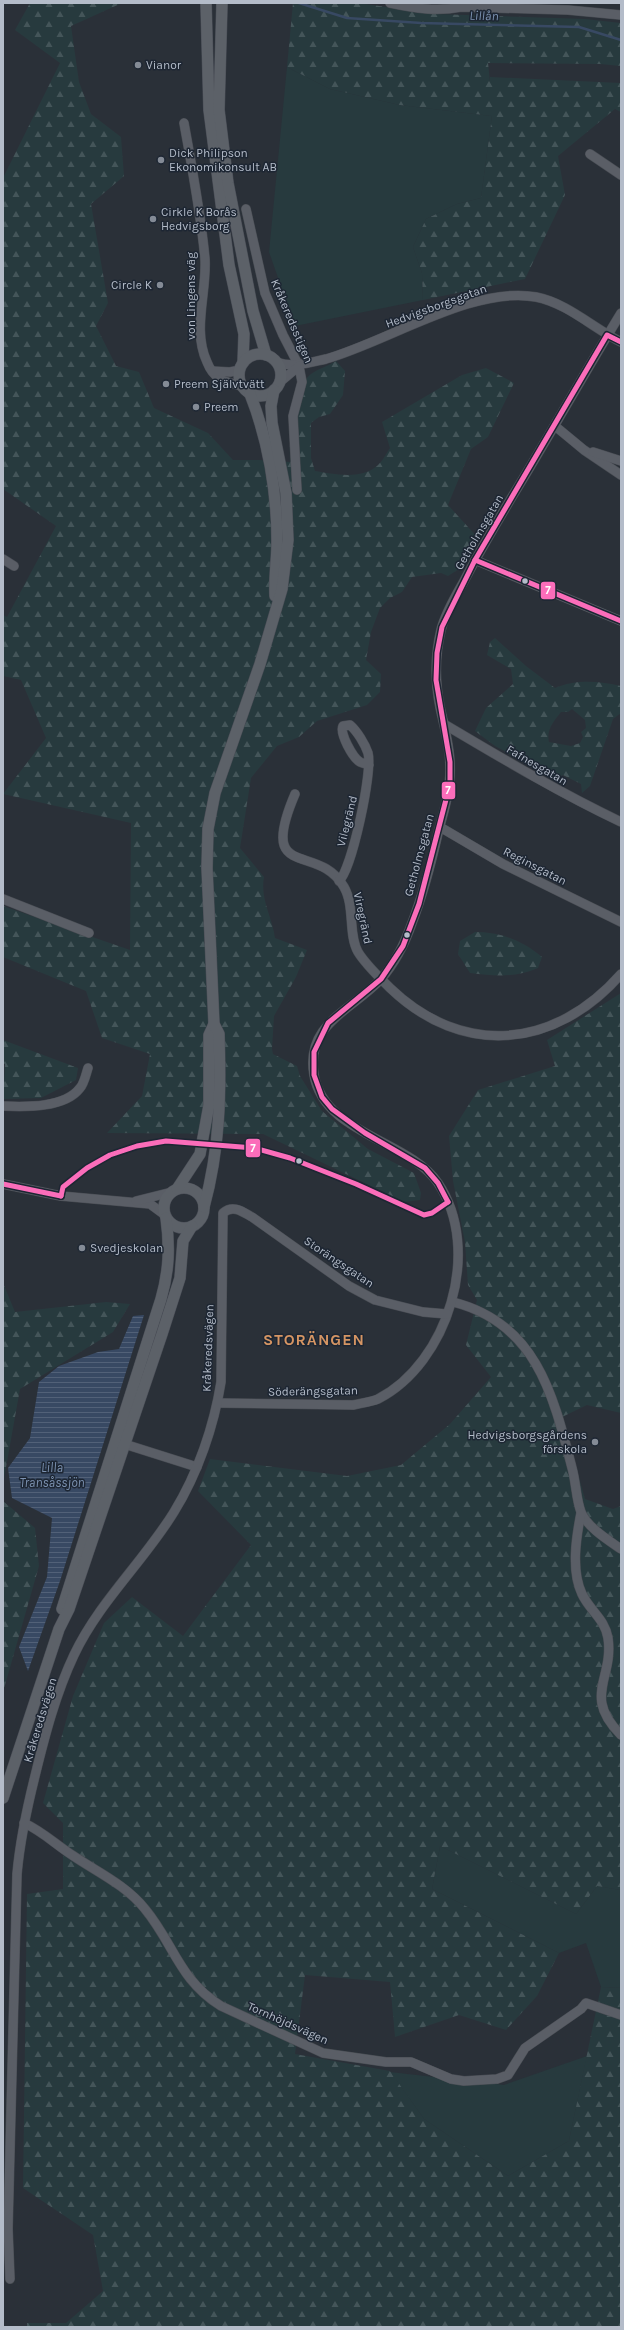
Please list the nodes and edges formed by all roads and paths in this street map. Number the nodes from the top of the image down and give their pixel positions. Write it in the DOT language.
graph roads {
  1 [pos="206,3"];
  2 [pos="222,3"];
  3 [pos="390,3"];
  4 [pos="445,3"];
  5 [pos="461,7"];
  6 [pos="621,15"];
  7 [pos="184,123"];
  8 [pos="590,154"];
  9 [pos="621,175"];
  10 [pos="246,209"];
  11 [pos="621,313"];
  12 [pos="607,335"];
  13 [pos="621,342"];
  14 [pos="266,355"];
  15 [pos="276,362"];
  16 [pos="299,366"];
  17 [pos="242,367"];
  18 [pos="212,371"];
  19 [pos="277,386"];
  20 [pos="246,390"];
  21 [pos="555,426"];
  22 [pos="584,450"];
  23 [pos="621,461"];
  24 [pos="621,475"];
  25 [pos="297,490"];
  26 [pos="3,559"];
  27 [pos="475,560"];
  28 [pos="14,566"];
  29 [pos="276,605"];
  30 [pos="621,621"];
  31 [pos="444,724"];
  32 [pos="369,765"];
  33 [pos="295,794"];
  34 [pos="621,822"];
  35 [pos="440,827"];
  36 [pos="339,880"];
  37 [pos="3,899"];
  38 [pos="621,922"];
  39 [pos="89,933"];
  40 [pos="621,974"];
  41 [pos="381,979"];
  42 [pos="214,1024"];
  43 [pos="88,1068"];
  44 [pos="3,1106"];
  45 [pos="3,1184"];
  46 [pos="174,1190"];
  47 [pos="132,1202"];
  48 [pos="204,1207"];
  49 [pos="226,1210"];
  50 [pos="166,1216"];
  51 [pos="192,1226"];
  52 [pos="452,1302"];
  53 [pos="447,1314"];
  54 [pos="218,1403"];
  55 [pos="115,1441"];
  56 [pos="126,1444"];
  57 [pos="197,1467"];
  58 [pos="581,1513"];
  59 [pos="621,1549"];
  60 [pos="59,1629"];
  61 [pos="621,1735"];
  62 [pos="3,1798"];
  63 [pos="24,1823"];
  64 [pos="621,2015"];
  65 [pos="7,2073"];
  66 [pos="10,2279"];
  1 -- 17 [label="main road"];
  2 -- 14 [label="main road"];
  3 -- 5 [label="street"];
  4 -- 5 [label="street"];
  5 -- 6 [label="street"];
  7 -- 18 [label="street, von Lingens väg"];
  8 -- 9 [label="street"];
  10 -- 16 [label="street, Kråkeredsstigen"];
  11 -- 12 [label="street, Getholmsgatan"];
  12 -- 13 [label="street, Hedvigsborgsgatan"];
  12 -- 16 [label="street, Hedvigsborgsgatan"];
  12 -- 21 [label="street, Getholmsgatan"];
  14 -- 15 [label="main road"];
  14 -- 17 [label="main road"];
  15 -- 16 [label="street, Hedvigsborgsgatan"];
  15 -- 19 [label="main road"];
  16 -- 19 [label="street, Hedvigsborgsgatan"];
  16 -- 25 [label="street, Kråkeredsstigen"];
  17 -- 18 [label="street"];
  17 -- 20 [label="main road"];
  18 -- 20 [label="street"];
  19 -- 20 [label="main road"];
  19 -- 29 [label="main road"];
  20 -- 29 [label="main road"];
  21 -- 22 [label="street"];
  21 -- 27 [label="street, Getholmsgatan"];
  22 -- 23 [label="street"];
  22 -- 24 [label="street"];
  26 -- 28 [label="street"];
  27 -- 30 [label="street"];
  27 -- 31 [label="street, Getholmsgatan"];
  29 -- 42 [label="main road"];
  31 -- 34 [label="street, Fafnesgatan"];
  31 -- 35 [label="street, Getholmsgatan"];
  32 -- 36 [label="street, Vilegränd"];
  33 -- 36 [label="street"];
  35 -- 38 [label="street, Reginsgatan"];
  35 -- 41 [label="street, Getholmsgatan"];
  36 -- 41 [label="street, Viregränd"];
  37 -- 39 [label="street"];
  40 -- 41 [label="street, Viregränd"];
  41 -- 52 [label="street, Getholmsgatan"];
  42 -- 46 [label="main road"];
  42 -- 48 [label="main road"];
  43 -- 44 [label="street"];
  45 -- 47 [label="street"];
  46 -- 47 [label="street"];
  46 -- 48 [label="main road"];
  46 -- 50 [label="main road"];
  47 -- 50 [label="street"];
  48 -- 51 [label="main road"];
  49 -- 53 [label="street, Storängsgatan"];
  49 -- 54 [label="street, Kråkeredsvägen"];
  50 -- 51 [label="main road"];
  50 -- 55 [label="main road"];
  51 -- 56 [label="main road"];
  52 -- 53 [label="street, Söderängsgatan"];
  52 -- 58 [label="street"];
  53 -- 54 [label="street, Söderängsgatan"];
  54 -- 57 [label="street, Kråkeredsvägen"];
  55 -- 56 [label="street"];
  55 -- 60 [label="main road"];
  56 -- 57 [label="street"];
  56 -- 60 [label="main road"];
  57 -- 63 [label="street, Kråkeredsvägen"];
  58 -- 59 [label="street"];
  58 -- 61 [label="street"];
  60 -- 62 [label="main road"];
  63 -- 64 [label="street, Tornhöjdsvägen"];
  63 -- 65 [label="street, Kråkeredsvägen"];
  65 -- 66 [label="street, Kråkeredsvägen"];
}
